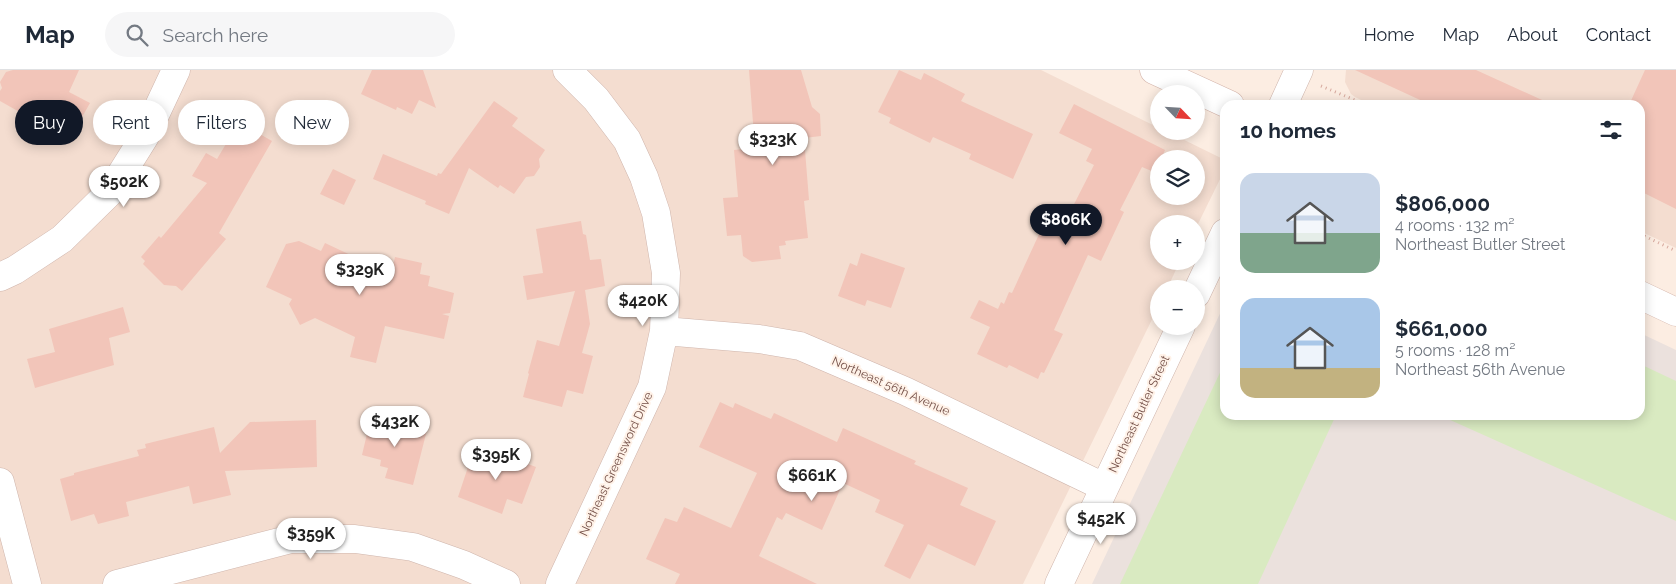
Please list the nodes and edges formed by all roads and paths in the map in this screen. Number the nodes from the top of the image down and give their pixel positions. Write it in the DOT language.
graph roads {
  1 [pos="176,70"];
  2 [pos="567,70"];
  3 [pos="1154,70"];
  4 [pos="1299,70"];
  5 [pos="1342,93"];
  6 [pos="1220,100"];
  7 [pos="1286,100"];
  8 [pos="1357,100"];
  9 [pos="1645,236"];
  10 [pos="1220,244"];
  11 [pos="1676,251"];
  12 [pos="0,277"];
  13 [pos="1203,280"];
  14 [pos="1645,297"];
  15 [pos="1676,312"];
  16 [pos="664,331"];
  17 [pos="1177,335"];
  18 [pos="0,482"];
  19 [pos="1104,487"];
  20 [pos="27,584"];
  21 [pos="117,584"];
  22 [pos="506,584"];
  23 [pos="560,584"];
  24 [pos="1059,584"];
  1 -- 12 [label="street"];
  2 -- 16 [label="street, Northeast Greensword Drive"];
  3 -- 6 [label="street"];
  4 -- 7 [label="street"];
  5 -- 8 [label="path"];
  9 -- 11 [label="path"];
  10 -- 13 [label="street"];
  14 -- 15 [label="street"];
  16 -- 19 [label="street, Northeast 56th Avenue"];
  16 -- 23 [label="street, Northeast Greensword Drive"];
  17 -- 19 [label="street, Northeast Butler Street"];
  18 -- 20 [label="street"];
  19 -- 24 [label="street, Northeast Butler Street"];
  21 -- 22 [label="street"];
}
